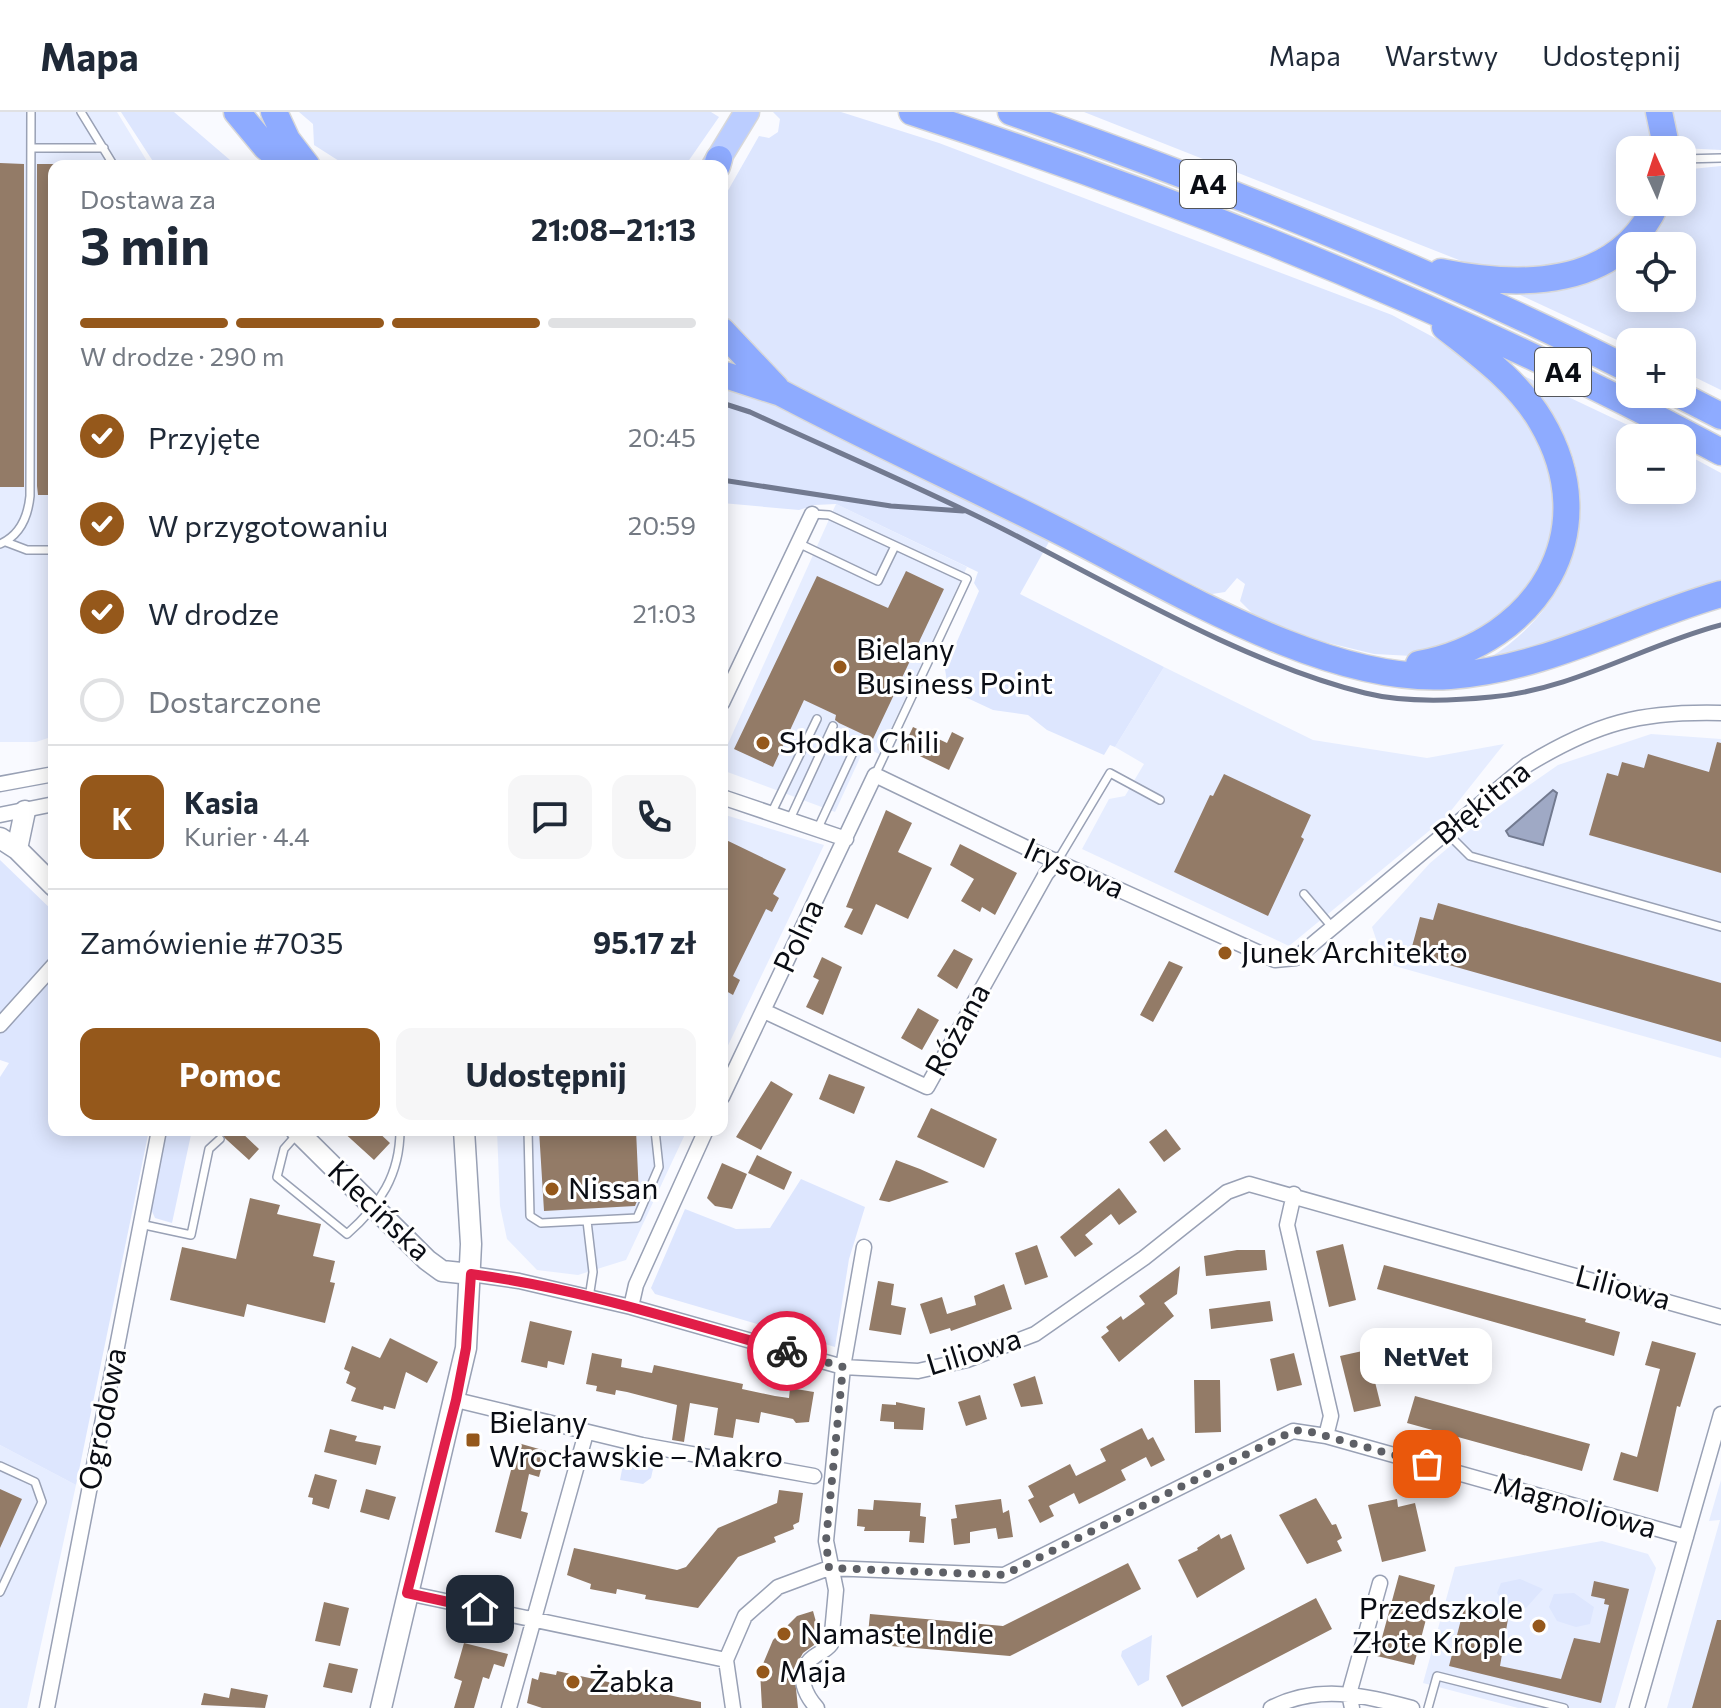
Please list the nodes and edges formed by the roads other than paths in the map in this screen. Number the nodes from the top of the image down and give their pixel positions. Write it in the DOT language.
graph roads {
  1 [pos="31,112"];
  2 [pos="81,112"];
  3 [pos="237,112"];
  4 [pos="274,112"];
  5 [pos="747,112"];
  6 [pos="912,112"];
  7 [pos="1011,112"];
  8 [pos="1659,112"];
  9 [pos="1664,136"];
  10 [pos="31,148"];
  11 [pos="104,148"];
  12 [pos="1721,158"];
  13 [pos="1696,159"];
  14 [pos="111,160"];
  15 [pos="282,160"];
  16 [pos="302,160"];
  17 [pos="719,160"];
  18 [pos="1649,216"];
  19 [pos="1402,264"];
  20 [pos="1403,299"];
  21 [pos="728,338"];
  22 [pos="1616,363"];
  23 [pos="728,376"];
  24 [pos="781,393"];
  25 [pos="1696,403"];
  26 [pos="1721,416"];
  27 [pos="1721,452"];
  28 [pos="812,514"];
  29 [pos="3,543"];
  30 [pos="798,543"];
  31 [pos="895,546"];
  32 [pos="48,550"];
  33 [pos="1721,594"];
  34 [pos="1368,667"];
  35 [pos="728,690"];
  36 [pos="1721,713"];
  37 [pos="817,719"];
  38 [pos="833,726"];
  39 [pos="857,744"];
  40 [pos="48,775"];
  41 [pos="875,775"];
  42 [pos="0,784"];
  43 [pos="728,799"];
  44 [pos="1160,800"];
  45 [pos="48,805"];
  46 [pos="25,811"];
  47 [pos="771,814"];
  48 [pos="0,815"];
  49 [pos="790,819"];
  50 [pos="818,828"];
  51 [pos="1446,832"];
  52 [pos="846,839"];
  53 [pos="9,844"];
  54 [pos="1058,860"];
  55 [pos="48,880"];
  56 [pos="1304,894"];
  57 [pos="1332,927"];
  58 [pos="1721,927"];
  59 [pos="1275,960"];
  60 [pos="48,972"];
  61 [pos="764,1011"];
  62 [pos="0,1025"];
  63 [pos="728,1085"];
  64 [pos="158,1136"];
  65 [pos="294,1136"];
  66 [pos="303,1136"];
  67 [pos="399,1136"];
  68 [pos="464,1136"];
  69 [pos="528,1136"];
  70 [pos="656,1136"];
  71 [pos="703,1136"];
  72 [pos="220,1139"];
  73 [pos="1294,1194"];
  74 [pos="376,1207"];
  75 [pos="587,1221"];
  76 [pos="140,1224"];
  77 [pos="864,1247"];
  78 [pos="471,1274"];
  79 [pos="589,1298"];
  80 [pos="631,1307"];
  81 [pos="1721,1317"];
  82 [pos="843,1367"];
  83 [pos="456,1400"];
  84 [pos="1721,1414"];
  85 [pos="586,1433"];
  86 [pos="1326,1436"];
  87 [pos="0,1466"];
  88 [pos="814,1476"];
  89 [pos="1686,1537"];
  90 [pos="829,1568"];
  91 [pos="1380,1583"];
  92 [pos="0,1592"];
  93 [pos="407,1593"];
  94 [pos="533,1621"];
  95 [pos="726,1660"];
  96 [pos="1351,1701"];
  97 [pos="47,1708"];
  98 [pos="381,1708"];
  99 [pos="509,1708"];
  100 [pos="733,1708"];
  101 [pos="817,1708"];
  102 [pos="1271,1708"];
  103 [pos="1412,1708"];
  104 [pos="1428,1708"];
  105 [pos="1564,1708"];
  106 [pos="1637,1708"];
  1 -- 10 [label="lane"];
  2 -- 11 [label="lane"];
  3 -- 15 [label="highway"];
  4 -- 16 [label="highway"];
  5 -- 17 [label="main road"];
  6 -- 20 [label="highway, A4"];
  7 -- 19 [label="highway, А4"];
  8 -- 9 [label="highway"];
  10 -- 11 [label="lane"];
  10 -- 29 [label="lane"];
  11 -- 14 [label="lane"];
  12 -- 13 [label="lane"];
  18 -- 19 [label="highway"];
  19 -- 22 [label="highway, A4"];
  20 -- 27 [label="highway, A4"];
  20 -- 34 [label="highway"];
  21 -- 24 [label="highway"];
  23 -- 24 [label="highway"];
  24 -- 34 [label="highway"];
  25 -- 26 [label="highway"];
  28 -- 30 [label="street"];
  28 -- 31 [label="lane"];
  29 -- 32 [label="lane"];
  30 -- 31 [label="lane"];
  30 -- 35 [label="street"];
  31 -- 41 [label="lane"];
  33 -- 34 [label="highway"];
  36 -- 51 [label="street, Błękitna"];
  37 -- 47 [label="lane"];
  38 -- 49 [label="lane"];
  39 -- 50 [label="lane"];
  40 -- 42 [label="street"];
  41 -- 52 [label="street, Polna"];
  41 -- 54 [label="street, Irysowa"];
  43 -- 47 [label="street"];
  44 -- 54 [label="lane"];
  45 -- 46 [label="street"];
  46 -- 48 [label="street"];
  46 -- 53 [label="main road"];
  47 -- 49 [label="street"];
  49 -- 50 [label="street"];
  50 -- 52 [label="street"];
  51 -- 57 [label="street, Błękitna"];
  51 -- 58 [label="lane"];
  52 -- 61 [label="street, Polna"];
  53 -- 55 [label="main road"];
  54 -- 59 [label="street, Irysowa"];
  54 -- 61 [label="street, Różana"];
  56 -- 57 [label="lane"];
  57 -- 59 [label="street, Błękitna"];
  60 -- 62 [label="street"];
  61 -- 63 [label="street, Polna"];
  64 -- 76 [label="street, Ogrodowa"];
  65 -- 74 [label="lane"];
  66 -- 74 [label="main road, Klecińska"];
  67 -- 74 [label="lane"];
  68 -- 78 [label="main road"];
  69 -- 75 [label="lane"];
  70 -- 75 [label="lane"];
  71 -- 80 [label="street"];
  72 -- 76 [label="lane"];
  73 -- 81 [label="street, Liliowa"];
  73 -- 82 [label="street, Liliowa"];
  73 -- 86 [label="street"];
  74 -- 78 [label="main road, Klecińska"];
  75 -- 79 [label="lane"];
  76 -- 97 [label="street, Ogrodowa"];
  77 -- 82 [label="street"];
  78 -- 79 [label="street, Liliowa"];
  78 -- 83 [label="main road"];
  79 -- 80 [label="street, Liliowa"];
  80 -- 82 [label="street, Liliowa"];
  82 -- 90 [label="street"];
  83 -- 85 [label="street"];
  83 -- 93 [label="main road"];
  84 -- 89 [label="street"];
  85 -- 88 [label="street"];
  85 -- 94 [label="street"];
  86 -- 89 [label="street, Magnoliowa"];
  86 -- 90 [label="street, Magnoliowa"];
  87 -- 92 [label="lane"];
  89 -- 106 [label="street"];
  90 -- 95 [label="street"];
  90 -- 101 [label="street"];
  91 -- 96 [label="street"];
  93 -- 94 [label="street"];
  93 -- 98 [label="main road"];
  94 -- 95 [label="street"];
  94 -- 99 [label="street"];
  95 -- 100 [label="street"];
  96 -- 102 [label="street"];
  96 -- 103 [label="street"];
  104 -- 105 [label="lane"];
}
